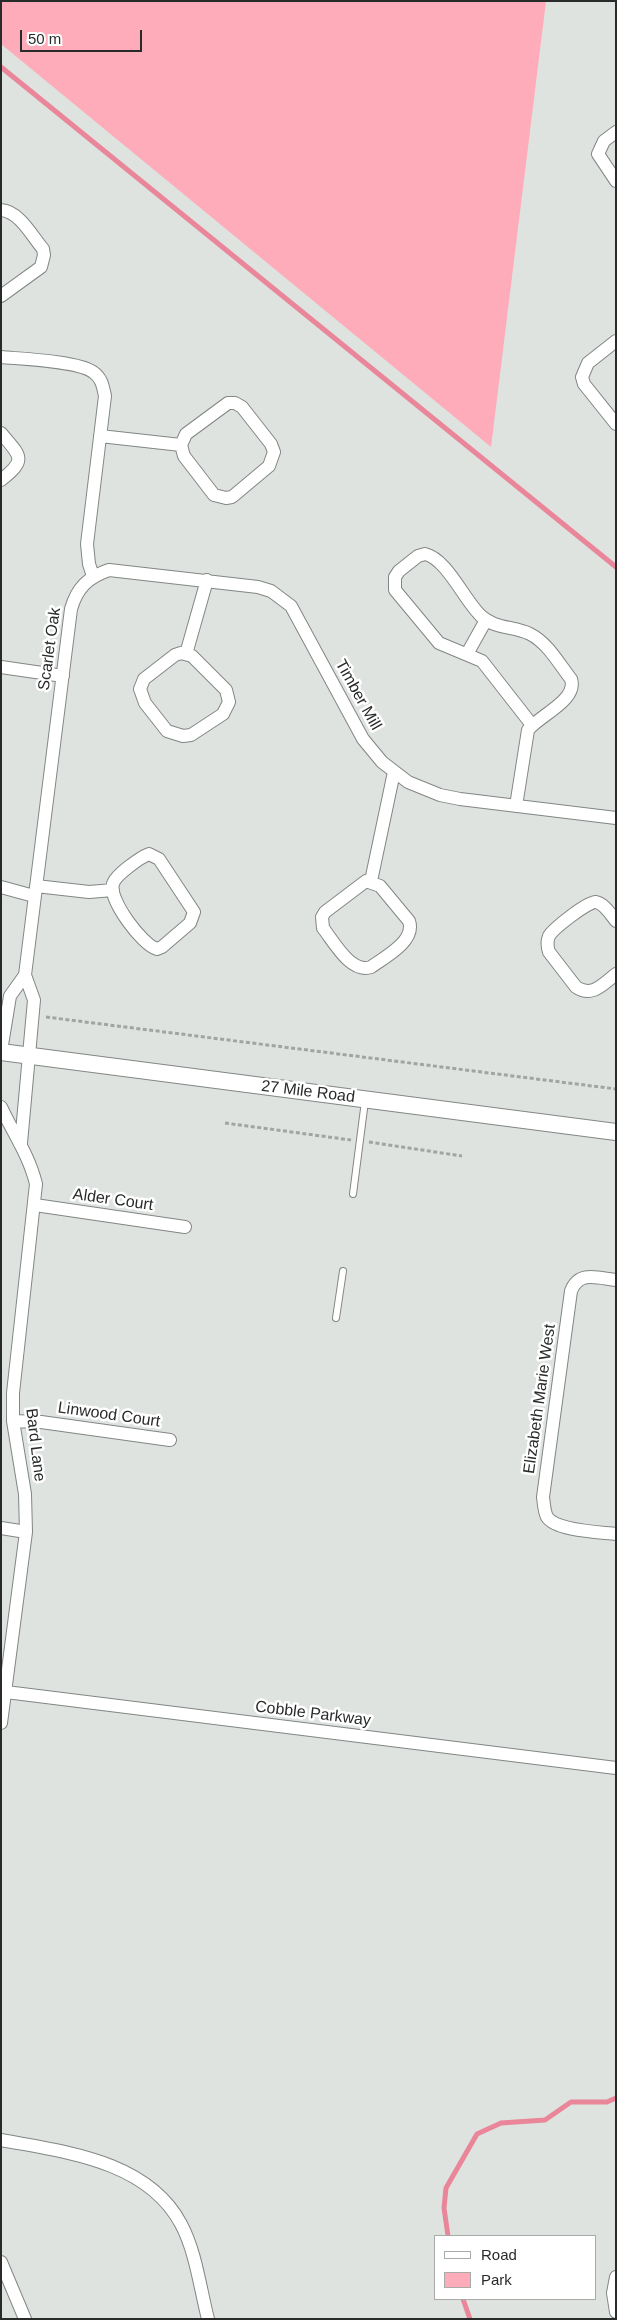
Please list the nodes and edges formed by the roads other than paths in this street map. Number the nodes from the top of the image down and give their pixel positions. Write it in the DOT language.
graph roads {
  1 [pos="616,132"];
  2 [pos="616,181"];
  3 [pos="1,210"];
  4 [pos="1,296"];
  5 [pos="616,341"];
  6 [pos="1,357"];
  7 [pos="616,424"];
  8 [pos="1,433"];
  9 [pos="100,436"];
  10 [pos="181,445"];
  11 [pos="1,480"];
  12 [pos="93,576"];
  13 [pos="206,580"];
  14 [pos="486,620"];
  15 [pos="186,654"];
  16 [pos="467,654"];
  17 [pos="1,666"];
  18 [pos="63,676"];
  19 [pos="532,725"];
  20 [pos="394,772"];
  21 [pos="516,806"];
  22 [pos="616,818"];
  23 [pos="370,881"];
  24 [pos="1,887"];
  25 [pos="113,890"];
  26 [pos="35,892"];
  27 [pos="616,921"];
  28 [pos="616,974"];
  29 [pos="25,975"];
  30 [pos="1,1052"];
  31 [pos="30,1056"];
  32 [pos="365,1100"];
  33 [pos="1,1107"];
  34 [pos="616,1132"];
  35 [pos="21,1143"];
  36 [pos="353,1194"];
  37 [pos="36,1206"];
  38 [pos="185,1227"];
  39 [pos="342,1271"];
  40 [pos="616,1280"];
  41 [pos="336,1318"];
  42 [pos="14,1421"];
  43 [pos="170,1440"];
  44 [pos="1,1528"];
  45 [pos="26,1532"];
  46 [pos="616,1534"];
  47 [pos="6,1692"];
  48 [pos="1,1723"];
  49 [pos="616,1768"];
  50 [pos="1,2140"];
  51 [pos="1,2262"];
  52 [pos="616,2277"];
  53 [pos="616,2312"];
  54 [pos="25,2319"];
  55 [pos="208,2319"];
  1 -- 2 [label="street"];
  3 -- 4 [label="street"];
  5 -- 7 [label="street"];
  6 -- 9 [label="street"];
  8 -- 11 [label="street"];
  9 -- 10 [label="street"];
  9 -- 12 [label="street"];
  10 -- 10 [label="street"];
  12 -- 13 [label="street, Timber Mill"];
  12 -- 18 [label="street, Scarlet Oak"];
  13 -- 15 [label="street"];
  13 -- 20 [label="street, Timber Mill"];
  14 -- 16 [label="street"];
  14 -- 16 [label="street"];
  14 -- 19 [label="street"];
  15 -- 15 [label="street"];
  16 -- 19 [label="street"];
  17 -- 18 [label="street"];
  18 -- 26 [label="street, Scarlet Oak"];
  19 -- 21 [label="street"];
  20 -- 21 [label="street, Timber Mill"];
  20 -- 23 [label="street"];
  21 -- 22 [label="street, Timber Mill"];
  23 -- 23 [label="street"];
  24 -- 26 [label="street"];
  25 -- 25 [label="street"];
  25 -- 26 [label="street"];
  26 -- 29 [label="street, Scarlet Oak"];
  27 -- 28 [label="street"];
  29 -- 30 [label="street, Scarlet Oak"];
  29 -- 31 [label="street, Scarlet Oak"];
  30 -- 31 [label="street, 27 Mile Road"];
  31 -- 32 [label="street, 27 Mile Road"];
  31 -- 35 [label="street"];
  32 -- 34 [label="street, 27 Mile Road"];
  32 -- 36 [label="lane"];
  33 -- 35 [label="street, Bard Lane"];
  35 -- 37 [label="street, Bard Lane"];
  37 -- 38 [label="street, Alder Court"];
  37 -- 42 [label="street, Bard Lane"];
  39 -- 41 [label="lane"];
  40 -- 46 [label="street, Elizabeth Marie West"];
  42 -- 43 [label="street, Linwood Court"];
  42 -- 45 [label="street, Bard Lane"];
  44 -- 45 [label="street"];
  45 -- 47 [label="street, Bard Lane"];
  47 -- 48 [label="street, Bard Lane"];
  47 -- 49 [label="street, Cobble Parkway"];
  50 -- 55 [label="street"];
  51 -- 54 [label="street"];
  52 -- 53 [label="street"];
}
